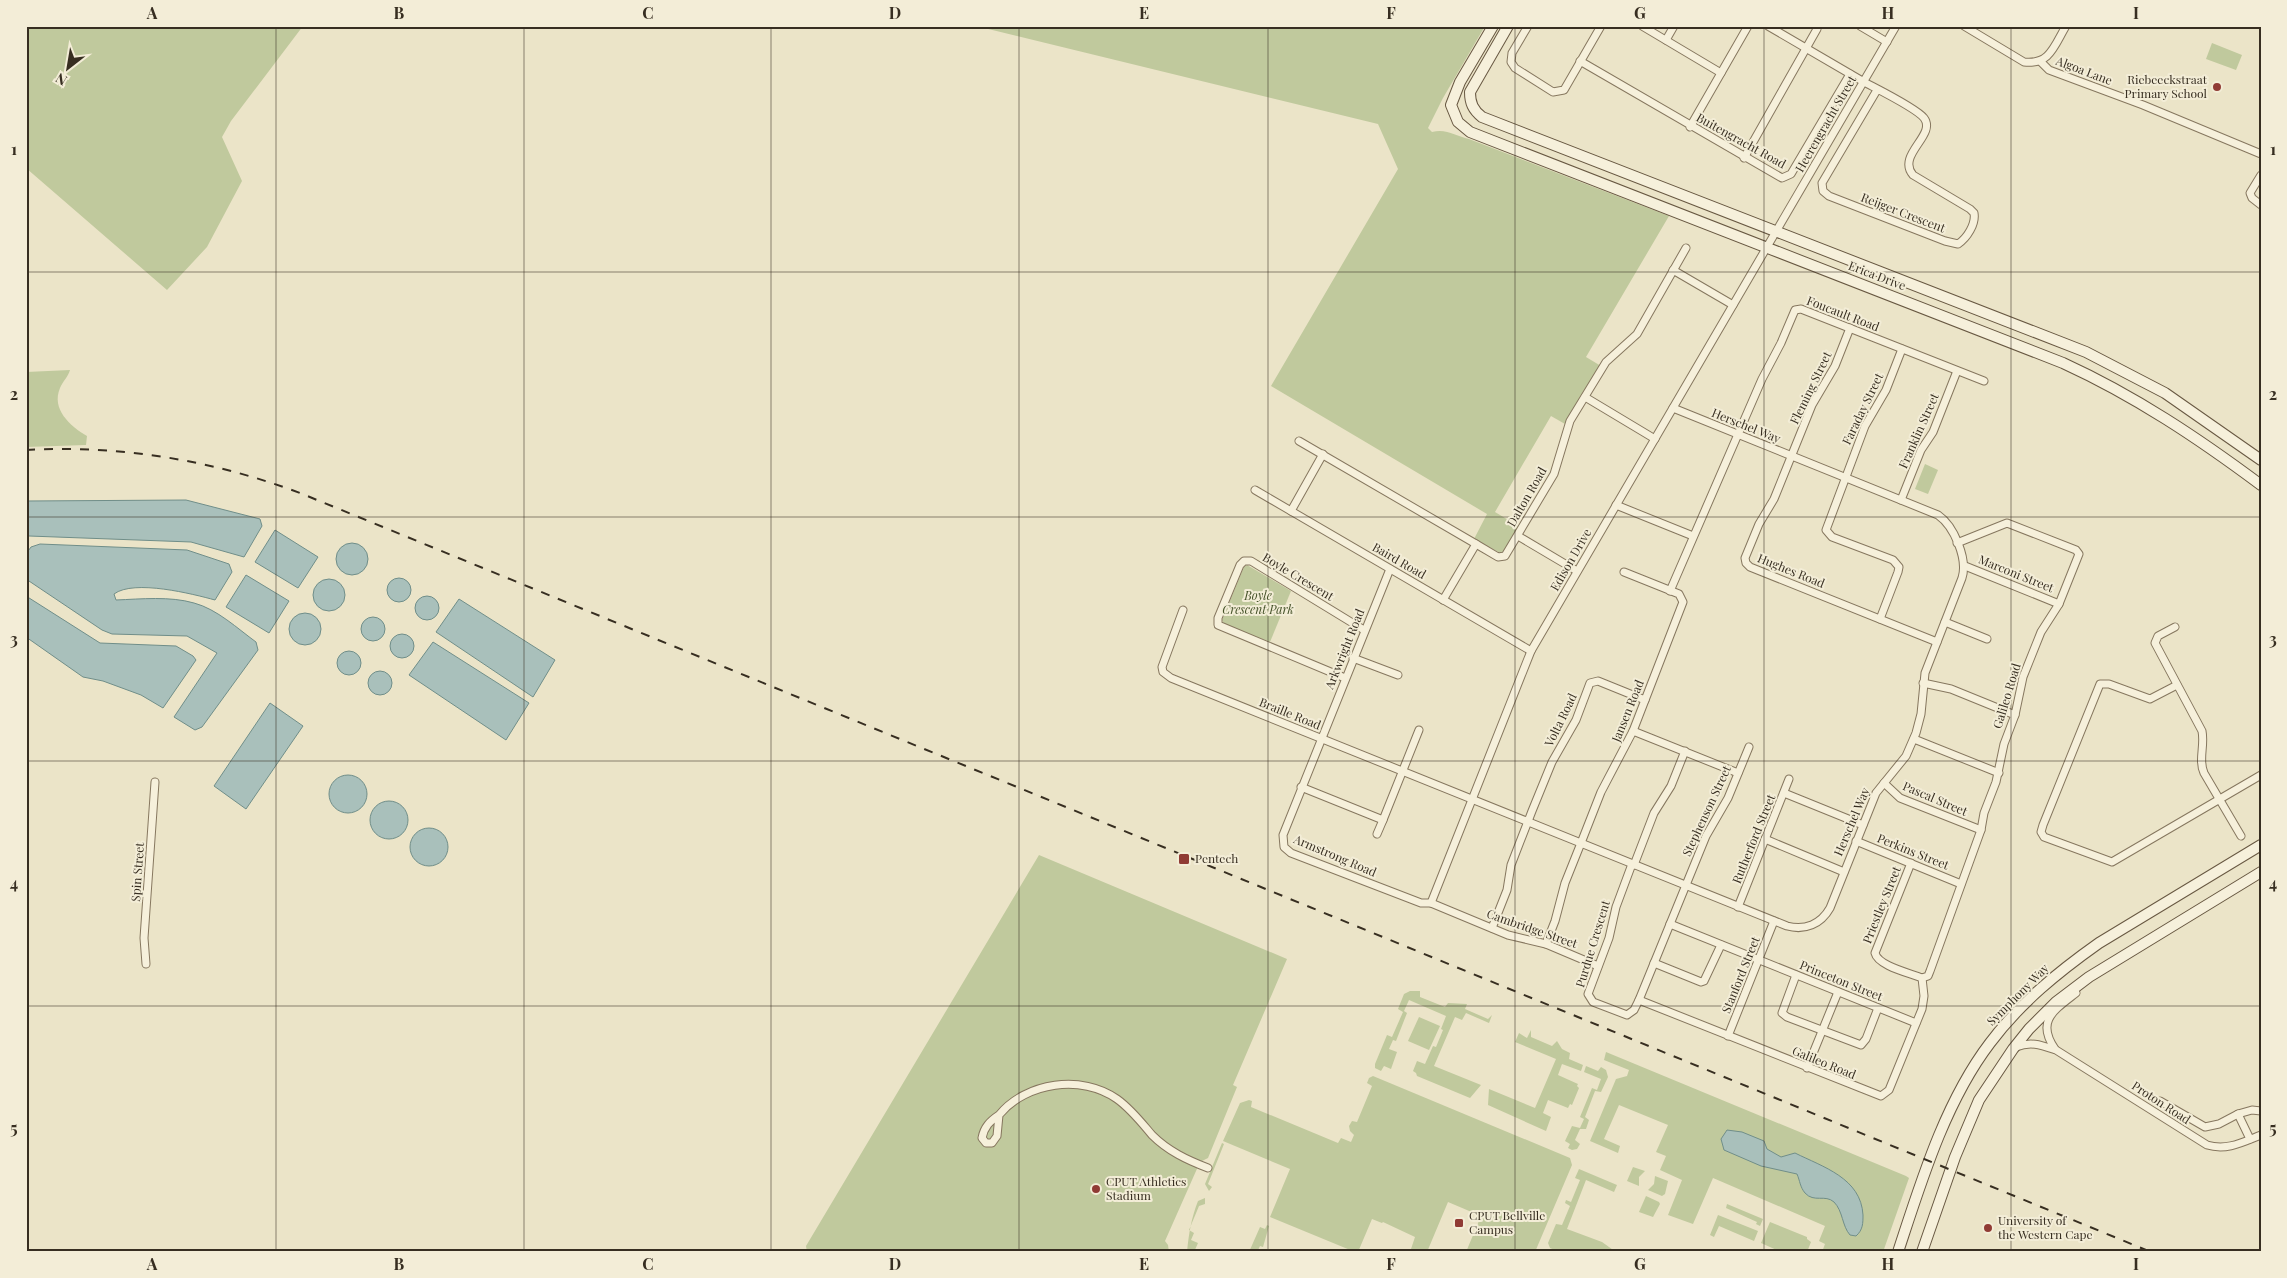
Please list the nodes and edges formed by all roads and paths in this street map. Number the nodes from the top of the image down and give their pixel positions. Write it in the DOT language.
graph roads {
  1 [pos="1493,26"];
  2 [pos="1508,26"];
  3 [pos="1528,26"];
  4 [pos="1601,26"];
  5 [pos="1642,26"];
  6 [pos="1674,26"];
  7 [pos="1748,26"];
  8 [pos="1768,26"];
  9 [pos="1860,26"];
  10 [pos="1896,26"];
  11 [pos="1964,26"];
  12 [pos="2066,26"];
  13 [pos="1817,30"];
  14 [pos="1666,40"];
  15 [pos="1887,42"];
  16 [pos="1807,49"];
  17 [pos="1580,61"];
  18 [pos="2041,62"];
  19 [pos="1721,73"];
  20 [pos="1850,74"];
  21 [pos="1864,82"];
  22 [pos="1878,90"];
  23 [pos="1690,126"];
  24 [pos="2261,154"];
  25 [pos="1744,158"];
  26 [pos="2261,175"];
  27 [pos="2261,205"];
  28 [pos="1776,232"];
  29 [pos="1767,247"];
  30 [pos="1686,248"];
  31 [pos="1673,270"];
  32 [pos="1733,305"];
  33 [pos="1850,328"];
  34 [pos="1902,349"];
  35 [pos="1957,371"];
  36 [pos="1984,381"];
  37 [pos="1585,397"];
  38 [pos="1673,408"];
  39 [pos="1738,436"];
  40 [pos="1655,439"];
  41 [pos="1299,440"];
  42 [pos="1323,454"];
  43 [pos="1792,457"];
  44 [pos="2261,460"];
  45 [pos="1844,478"];
  46 [pos="2261,485"];
  47 [pos="1255,490"];
  48 [pos="1901,500"];
  49 [pos="1616,505"];
  50 [pos="1291,510"];
  51 [pos="1518,536"];
  52 [pos="1692,536"];
  53 [pos="1957,542"];
  54 [pos="1476,544"];
  55 [pos="1965,566"];
  56 [pos="1390,569"];
  57 [pos="1577,571"];
  58 [pos="1624,572"];
  59 [pos="1670,591"];
  60 [pos="1443,600"];
  61 [pos="2058,604"];
  62 [pos="1183,610"];
  63 [pos="1880,619"];
  64 [pos="1945,622"];
  65 [pos="2175,627"];
  66 [pos="1364,630"];
  67 [pos="1987,639"];
  68 [pos="1937,642"];
  69 [pos="1531,651"];
  70 [pos="1353,658"];
  71 [pos="1398,675"];
  72 [pos="1345,678"];
  73 [pos="1923,683"];
  74 [pos="2177,684"];
  75 [pos="1645,700"];
  76 [pos="2015,715"];
  77 [pos="1419,730"];
  78 [pos="1632,731"];
  79 [pos="1321,739"];
  80 [pos="1914,739"];
  81 [pos="1749,747"];
  82 [pos="1685,751"];
  83 [pos="1403,772"];
  84 [pos="1738,773"];
  85 [pos="1998,774"];
  86 [pos="2261,775"];
  87 [pos="1789,778"];
  88 [pos="155,782"];
  89 [pos="1884,783"];
  90 [pos="1301,787"];
  91 [pos="1784,793"];
  92 [pos="1470,799"];
  93 [pos="2220,800"];
  94 [pos="1383,820"];
  95 [pos="1528,822"];
  96 [pos="1863,825"];
  97 [pos="1981,830"];
  98 [pos="1377,834"];
  99 [pos="2241,836"];
  100 [pos="1765,839"];
  101 [pos="1856,841"];
  102 [pos="1581,843"];
  103 [pos="2261,845"];
  104 [pos="1911,863"];
  105 [pos="1633,865"];
  106 [pos="1844,872"];
  107 [pos="2261,872"];
  108 [pos="1961,884"];
  109 [pos="1684,885"];
  110 [pos="1430,903"];
  111 [pos="1738,907"];
  112 [pos="1774,921"];
  113 [pos="1670,924"];
  114 [pos="1492,928"];
  115 [pos="2153,938"];
  116 [pos="1546,944"];
  117 [pos="1720,945"];
  118 [pos="1759,960"];
  119 [pos="1654,963"];
  120 [pos="146,964"];
  121 [pos="1598,966"];
  122 [pos="1796,975"];
  123 [pos="1925,977"];
  124 [pos="1838,992"];
  125 [pos="1639,1000"];
  126 [pos="1878,1008"];
  127 [pos="1916,1023"];
  128 [pos="1822,1031"];
  129 [pos="1728,1036"];
  130 [pos="2013,1049"];
  131 [pos="2056,1050"];
  132 [pos="1807,1068"];
  133 [pos="2160,1101"];
  134 [pos="2261,1111"];
  135 [pos="2238,1114"];
  136 [pos="998,1116"];
  137 [pos="2261,1135"];
  138 [pos="2250,1139"];
  139 [pos="1208,1168"];
  140 [pos="1898,1252"];
  141 [pos="1922,1252"];
  1 -- 29 [label="main road, Erica Drive"];
  2 -- 28 [label="main road, Erica Drive"];
  3 -- 17 [label="street"];
  4 -- 17 [label="street"];
  5 -- 14 [label="street"];
  6 -- 14 [label="street"];
  7 -- 19 [label="street"];
  8 -- 16 [label="street"];
  9 -- 15 [label="street"];
  10 -- 15 [label="street, Heerengracht Street"];
  11 -- 18 [label="street"];
  12 -- 18 [label="street"];
  13 -- 16 [label="street"];
  14 -- 19 [label="street"];
  15 -- 21 [label="street, Heerengracht Street"];
  16 -- 20 [label="street"];
  16 -- 25 [label="street"];
  17 -- 23 [label="street, Buitengracht Road"];
  18 -- 24 [label="street, Algoa Lane"];
  19 -- 23 [label="street"];
  20 -- 21 [label="street"];
  20 -- 25 [label="street, Buitengracht Road"];
  21 -- 22 [label="street"];
  21 -- 28 [label="street, Heerengracht Street"];
  22 -- 22 [label="street, Reijger Crescent"];
  23 -- 25 [label="street, Buitengracht Road"];
  26 -- 27 [label="street"];
  28 -- 29 [label="street, Heerengracht Street"];
  28 -- 44 [label="main road, Erica Drive"];
  29 -- 32 [label="street, Edison Drive"];
  29 -- 46 [label="main road, Erica Drive"];
  30 -- 31 [label="street, Dalton Road"];
  31 -- 32 [label="street"];
  31 -- 37 [label="street, Dalton Road"];
  32 -- 38 [label="street, Edison Drive"];
  33 -- 34 [label="street, Foucault Road"];
  33 -- 39 [label="street, Foucault Road"];
  33 -- 43 [label="street, Fleming Street"];
  34 -- 35 [label="street, Foucault Road"];
  34 -- 45 [label="street, Faraday Street"];
  35 -- 36 [label="street, Foucault Road"];
  35 -- 48 [label="street, Franklin Street"];
  37 -- 40 [label="street"];
  37 -- 51 [label="street, Dalton Road"];
  38 -- 39 [label="street, Herschel Way"];
  38 -- 40 [label="street, Edison Drive"];
  39 -- 43 [label="street, Herschel Way"];
  39 -- 52 [label="street"];
  40 -- 49 [label="street, Edison Drive"];
  41 -- 42 [label="street, Dalton Road"];
  42 -- 50 [label="street"];
  42 -- 54 [label="street, Dalton Road"];
  43 -- 45 [label="street, Herschel Way"];
  43 -- 63 [label="street, Hughes Road"];
  45 -- 48 [label="street, Herschel Way"];
  45 -- 63 [label="street, Faraday Street"];
  47 -- 50 [label="street, Baird Road"];
  48 -- 53 [label="street, Herschel Way"];
  49 -- 52 [label="street"];
  49 -- 57 [label="street, Edison Drive"];
  50 -- 56 [label="street, Baird Road"];
  51 -- 54 [label="street, Dalton Road"];
  51 -- 57 [label="street"];
  52 -- 59 [label="street"];
  53 -- 55 [label="street, Herschel Way"];
  53 -- 61 [label="street, Galileo Road"];
  54 -- 60 [label="street"];
  55 -- 61 [label="street, Marconi Street"];
  55 -- 64 [label="street, Herschel Way"];
  56 -- 60 [label="street, Baird Road"];
  56 -- 66 [label="street, Arkwright Road"];
  57 -- 69 [label="street, Edison Drive"];
  58 -- 59 [label="street"];
  59 -- 75 [label="street, Jansen Road"];
  60 -- 69 [label="street, Baird Road"];
  61 -- 76 [label="street, Galileo Road"];
  62 -- 79 [label="street, Braille Road"];
  63 -- 68 [label="street, Hughes Road"];
  64 -- 67 [label="street"];
  64 -- 68 [label="street, Herschel Way"];
  65 -- 74 [label="street"];
  66 -- 70 [label="street, Arkwright Road"];
  66 -- 72 [label="street, Boyle Crescent"];
  68 -- 73 [label="street, Herschel Way"];
  69 -- 92 [label="street, Edison Drive"];
  70 -- 71 [label="street"];
  70 -- 72 [label="street, Arkwright Road"];
  72 -- 79 [label="street, Arkwright Road"];
  73 -- 76 [label="street"];
  73 -- 80 [label="street, Herschel Way"];
  74 -- 93 [label="street"];
  74 -- 93 [label="street"];
  75 -- 78 [label="street, Jansen Road"];
  75 -- 95 [label="street, Volta Road"];
  76 -- 85 [label="street, Galileo Road"];
  77 -- 83 [label="street"];
  78 -- 82 [label="street"];
  78 -- 102 [label="street, Jansen Road"];
  79 -- 83 [label="street, Braille Road"];
  79 -- 90 [label="street, Armstrong Road"];
  80 -- 85 [label="street"];
  80 -- 89 [label="street, Herschel Way"];
  81 -- 84 [label="street, Stephenson Street"];
  82 -- 84 [label="street"];
  82 -- 105 [label="street, Purdue Crescent"];
  83 -- 92 [label="street, Braille Road"];
  83 -- 94 [label="street"];
  84 -- 109 [label="street, Stephenson Street"];
  85 -- 97 [label="street, Galileo Road"];
  86 -- 93 [label="street"];
  87 -- 91 [label="street, Rutherford Street"];
  88 -- 120 [label="street, Spin Street"];
  89 -- 96 [label="street, Herschel Way"];
  89 -- 97 [label="street, Pascal Street"];
  90 -- 94 [label="street"];
  90 -- 110 [label="street, Armstrong Road"];
  91 -- 96 [label="street"];
  91 -- 100 [label="street, Rutherford Street"];
  92 -- 95 [label="street, Herschel Way"];
  92 -- 110 [label="street, Edison Drive"];
  93 -- 99 [label="street"];
  94 -- 98 [label="street"];
  95 -- 102 [label="street, Herschel Way"];
  95 -- 114 [label="street, Volta Road"];
  96 -- 101 [label="street, Herschel Way"];
  97 -- 108 [label="street, Galileo Road"];
  100 -- 106 [label="street"];
  100 -- 111 [label="street, Rutherford Street"];
  101 -- 104 [label="street, Perkins Street"];
  101 -- 106 [label="street, Herschel Way"];
  102 -- 105 [label="street, Herschel Way"];
  102 -- 116 [label="street, Jansen Road"];
  103 -- 140 [label="main road, Symphony Way"];
  104 -- 108 [label="street, Perkins Street"];
  104 -- 123 [label="street, Priestley Street"];
  105 -- 109 [label="street, Herschel Way"];
  105 -- 121 [label="street, Purdue Crescent"];
  106 -- 112 [label="street, Herschel Way"];
  107 -- 115 [label="main road"];
  108 -- 123 [label="street, Galileo Road"];
  109 -- 111 [label="street, Herschel Way"];
  109 -- 113 [label="street"];
  110 -- 114 [label="street, Cambridge Street"];
  111 -- 112 [label="street, Herschel Way"];
  112 -- 118 [label="street, Stanford Street"];
  113 -- 117 [label="street, Princeton Street"];
  113 -- 119 [label="street"];
  114 -- 116 [label="street, Cambridge Street"];
  115 -- 130 [label="main road"];
  115 -- 131 [label="street"];
  116 -- 121 [label="street, Cambridge Street"];
  117 -- 118 [label="street, Princeton Street"];
  117 -- 119 [label="street"];
  118 -- 122 [label="street, Princeton Street"];
  118 -- 129 [label="street, Stanford Street"];
  119 -- 125 [label="street"];
  121 -- 125 [label="street, Purdue Crescent"];
  122 -- 124 [label="street, Princeton Street"];
  122 -- 128 [label="street"];
  123 -- 127 [label="street, Galileo Road"];
  124 -- 126 [label="street, Princeton Street"];
  124 -- 128 [label="street"];
  125 -- 129 [label="street, Galileo Road"];
  126 -- 127 [label="street, Princeton Street"];
  126 -- 128 [label="street"];
  127 -- 132 [label="street, Galileo Road"];
  128 -- 132 [label="street"];
  129 -- 132 [label="street, Galileo Road"];
  130 -- 131 [label="street, Proton Road"];
  130 -- 141 [label="main road"];
  131 -- 138 [label="street, Proton Road"];
  133 -- 135 [label="street"];
  134 -- 135 [label="street"];
  135 -- 138 [label="street"];
  136 -- 139 [label="street"];
  137 -- 138 [label="street, Proton Road"];
}
